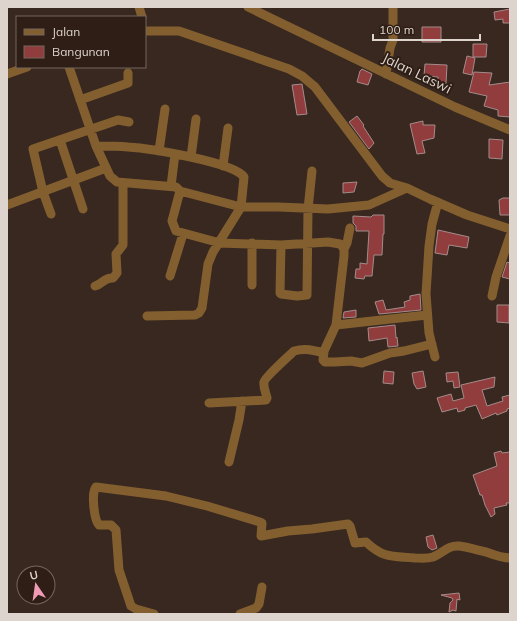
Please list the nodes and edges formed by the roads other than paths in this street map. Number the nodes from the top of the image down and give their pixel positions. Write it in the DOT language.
graph roads {
  1 [pos="248,7"];
  2 [pos="393,7"];
  3 [pos="146,30"];
  4 [pos="24,68"];
  5 [pos="69,68"];
  6 [pos="128,73"];
  7 [pos="7,74"];
  8 [pos="386,74"];
  9 [pos="80,100"];
  10 [pos="165,109"];
  11 [pos="196,119"];
  12 [pos="129,122"];
  13 [pos="228,128"];
  14 [pos="91,129"];
  15 [pos="510,130"];
  16 [pos="60,140"];
  17 [pos="96,146"];
  18 [pos="159,151"];
  19 [pos="175,154"];
  20 [pos="191,157"];
  21 [pos="223,166"];
  22 [pos="106,168"];
  23 [pos="312,170"];
  24 [pos="74,180"];
  25 [pos="123,183"];
  26 [pos="171,186"];
  27 [pos="407,188"];
  28 [pos="180,191"];
  29 [pos="43,192"];
  30 [pos="438,202"];
  31 [pos="7,205"];
  32 [pos="241,206"];
  33 [pos="83,209"];
  34 [pos="308,209"];
  35 [pos="51,214"];
  36 [pos="350,228"];
  37 [pos="510,229"];
  38 [pos="183,234"];
  39 [pos="510,236"];
  40 [pos="220,243"];
  41 [pos="252,243"];
  42 [pos="308,243"];
  43 [pos="281,245"];
  44 [pos="344,249"];
  45 [pos="170,276"];
  46 [pos="252,285"];
  47 [pos="95,286"];
  48 [pos="492,296"];
  49 [pos="428,315"];
  50 [pos="147,316"];
  51 [pos="336,325"];
  52 [pos="432,344"];
  53 [pos="325,350"];
  54 [pos="435,357"];
  55 [pos="242,402"];
  56 [pos="209,403"];
  57 [pos="229,462"];
  58 [pos="510,558"];
  59 [pos="262,587"];
  60 [pos="154,614"];
  61 [pos="240,614"];
  1 -- 8 [label="street, Jalan Laswi"];
  2 -- 8 [label="street"];
  3 -- 27 [label="street"];
  4 -- 7 [label="street"];
  5 -- 9 [label="street"];
  6 -- 9 [label="street"];
  8 -- 15 [label="street, Jalan Laswi"];
  9 -- 14 [label="street"];
  10 -- 18 [label="street"];
  11 -- 20 [label="street"];
  12 -- 14 [label="street"];
  13 -- 21 [label="street"];
  14 -- 16 [label="street"];
  14 -- 17 [label="street"];
  16 -- 24 [label="street"];
  16 -- 29 [label="street"];
  17 -- 18 [label="street"];
  17 -- 22 [label="street"];
  18 -- 19 [label="street"];
  19 -- 20 [label="street"];
  19 -- 26 [label="street"];
  20 -- 21 [label="street"];
  21 -- 32 [label="street"];
  22 -- 24 [label="street"];
  22 -- 25 [label="street"];
  23 -- 34 [label="street"];
  24 -- 29 [label="street"];
  24 -- 33 [label="street"];
  25 -- 26 [label="street"];
  25 -- 47 [label="street"];
  26 -- 28 [label="street"];
  27 -- 30 [label="street"];
  27 -- 34 [label="street"];
  28 -- 32 [label="street"];
  28 -- 38 [label="street"];
  29 -- 31 [label="street"];
  29 -- 35 [label="street"];
  30 -- 37 [label="street"];
  30 -- 49 [label="street"];
  32 -- 34 [label="street"];
  32 -- 40 [label="street"];
  34 -- 42 [label="street"];
  36 -- 44 [label="street"];
  38 -- 40 [label="street"];
  38 -- 45 [label="street"];
  39 -- 48 [label="street"];
  40 -- 41 [label="street"];
  40 -- 50 [label="street"];
  41 -- 43 [label="street"];
  41 -- 46 [label="street"];
  42 -- 43 [label="street"];
  42 -- 43 [label="street"];
  42 -- 44 [label="street"];
  44 -- 51 [label="street"];
  49 -- 51 [label="street"];
  49 -- 52 [label="street"];
  51 -- 53 [label="street"];
  52 -- 53 [label="street"];
  52 -- 54 [label="street"];
  53 -- 55 [label="street"];
  55 -- 56 [label="street"];
  55 -- 57 [label="street"];
  58 -- 60 [label="street"];
  59 -- 61 [label="street"];
}
